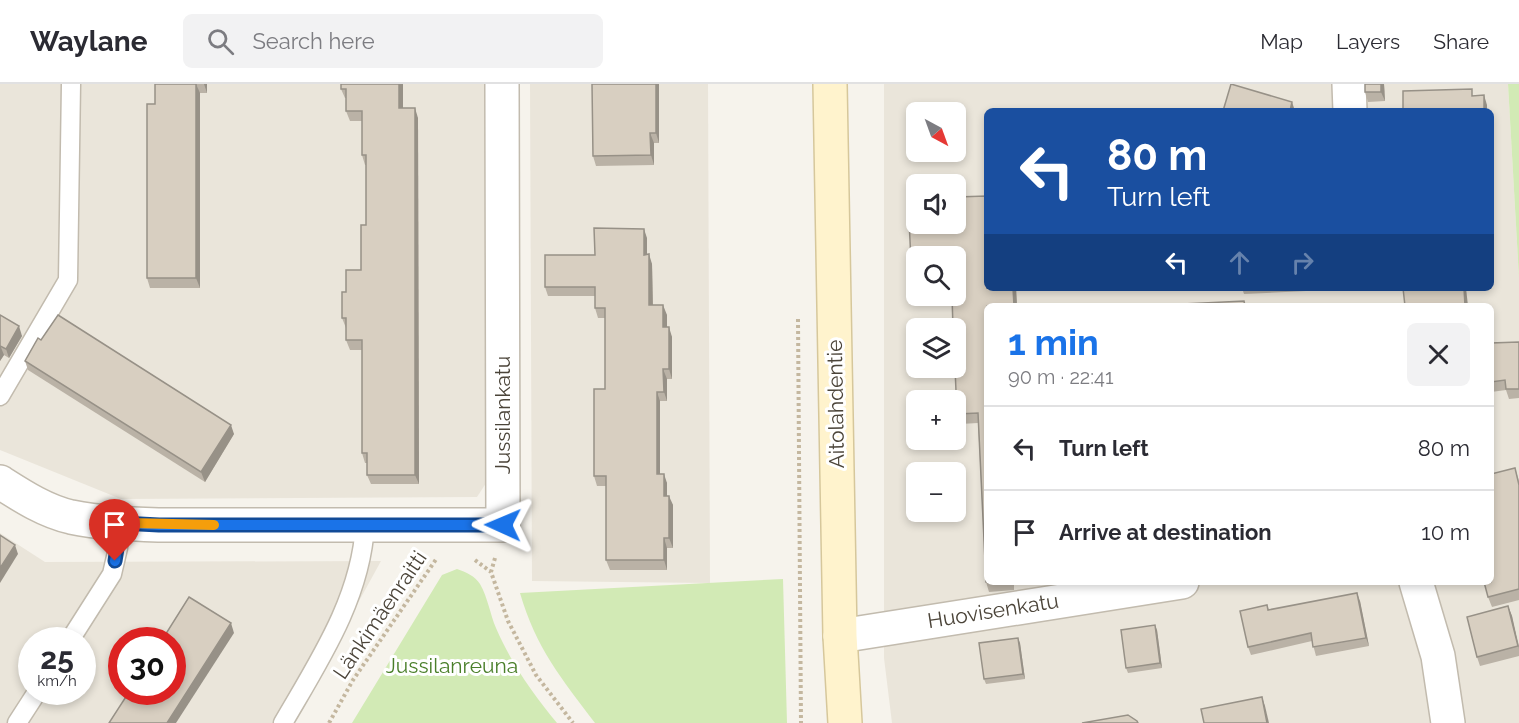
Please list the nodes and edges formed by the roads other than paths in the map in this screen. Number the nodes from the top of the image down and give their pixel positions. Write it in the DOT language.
graph roads {
  1 [pos="71,84"];
  2 [pos="502,84"];
  3 [pos="830,84"];
  4 [pos="1349,84"];
  5 [pos="1350,108"];
  6 [pos="0,396"];
  7 [pos="0,482"];
  8 [pos="121,523"];
  9 [pos="365,525"];
  10 [pos="1163,585"];
  11 [pos="1417,585"];
  12 [pos="78,627"];
  13 [pos="840,636"];
  14 [pos="29,705"];
  15 [pos="17,723"];
  16 [pos="283,723"];
  17 [pos="845,723"];
  18 [pos="1448,723"];
  1 -- 6 [label="lane"];
  2 -- 9 [label="street, Jussilankatu"];
  3 -- 13 [label="main road, Aitolahdentie"];
  4 -- 5 [label="street"];
  7 -- 8 [label="street"];
  8 -- 9 [label="street"];
  8 -- 12 [label="lane"];
  9 -- 16 [label="lane"];
  10 -- 13 [label="street, Huovisenkatu"];
  11 -- 18 [label="street"];
  13 -- 17 [label="main road, Aitolahdentie"];
  14 -- 15 [label="lane"];
}
